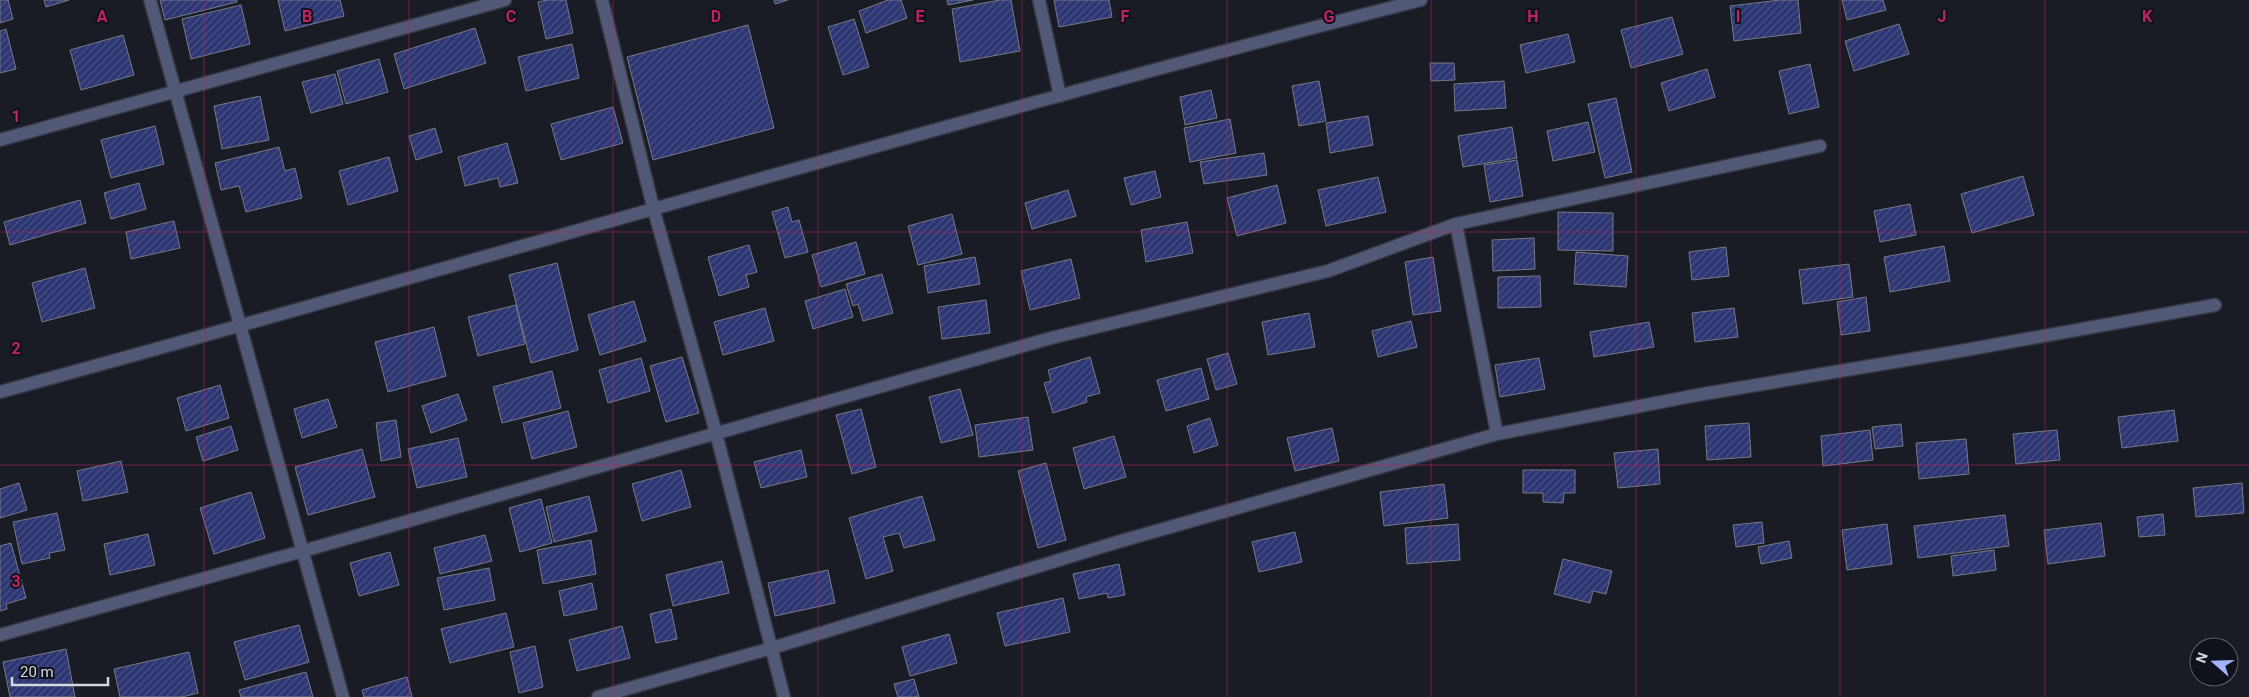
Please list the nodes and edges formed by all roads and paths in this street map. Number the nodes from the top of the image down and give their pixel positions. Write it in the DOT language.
graph roads {
  1 [pos="150,0"];
  2 [pos="505,0"];
  3 [pos="602,0"];
  4 [pos="1039,0"];
  5 [pos="1421,0"];
  6 [pos="1376,6"];
  7 [pos="174,91"];
  8 [pos="1060,96"];
  9 [pos="0,140"];
  10 [pos="1820,146"];
  11 [pos="653,208"];
  12 [pos="1456,224"];
  13 [pos="2215,305"];
  14 [pos="240,327"];
  15 [pos="0,392"];
  16 [pos="716,434"];
  17 [pos="1498,434"];
  18 [pos="303,551"];
  19 [pos="0,635"];
  20 [pos="772,648"];
  21 [pos="343,697"];
  22 [pos="598,697"];
  23 [pos="784,697"];
  1 -- 7 [label="street"];
  2 -- 7 [label="street"];
  3 -- 11 [label="street"];
  4 -- 8 [label="street"];
  5 -- 6 [label="street"];
  6 -- 8 [label="street"];
  7 -- 9 [label="street"];
  7 -- 14 [label="street"];
  8 -- 11 [label="street"];
  10 -- 12 [label="street"];
  11 -- 14 [label="street"];
  11 -- 16 [label="street"];
  12 -- 16 [label="street"];
  12 -- 17 [label="street"];
  13 -- 17 [label="street"];
  14 -- 15 [label="street"];
  14 -- 18 [label="street"];
  16 -- 18 [label="street"];
  16 -- 20 [label="street"];
  17 -- 20 [label="street"];
  18 -- 19 [label="street"];
  18 -- 21 [label="street"];
  20 -- 22 [label="street"];
  20 -- 23 [label="street"];
}
